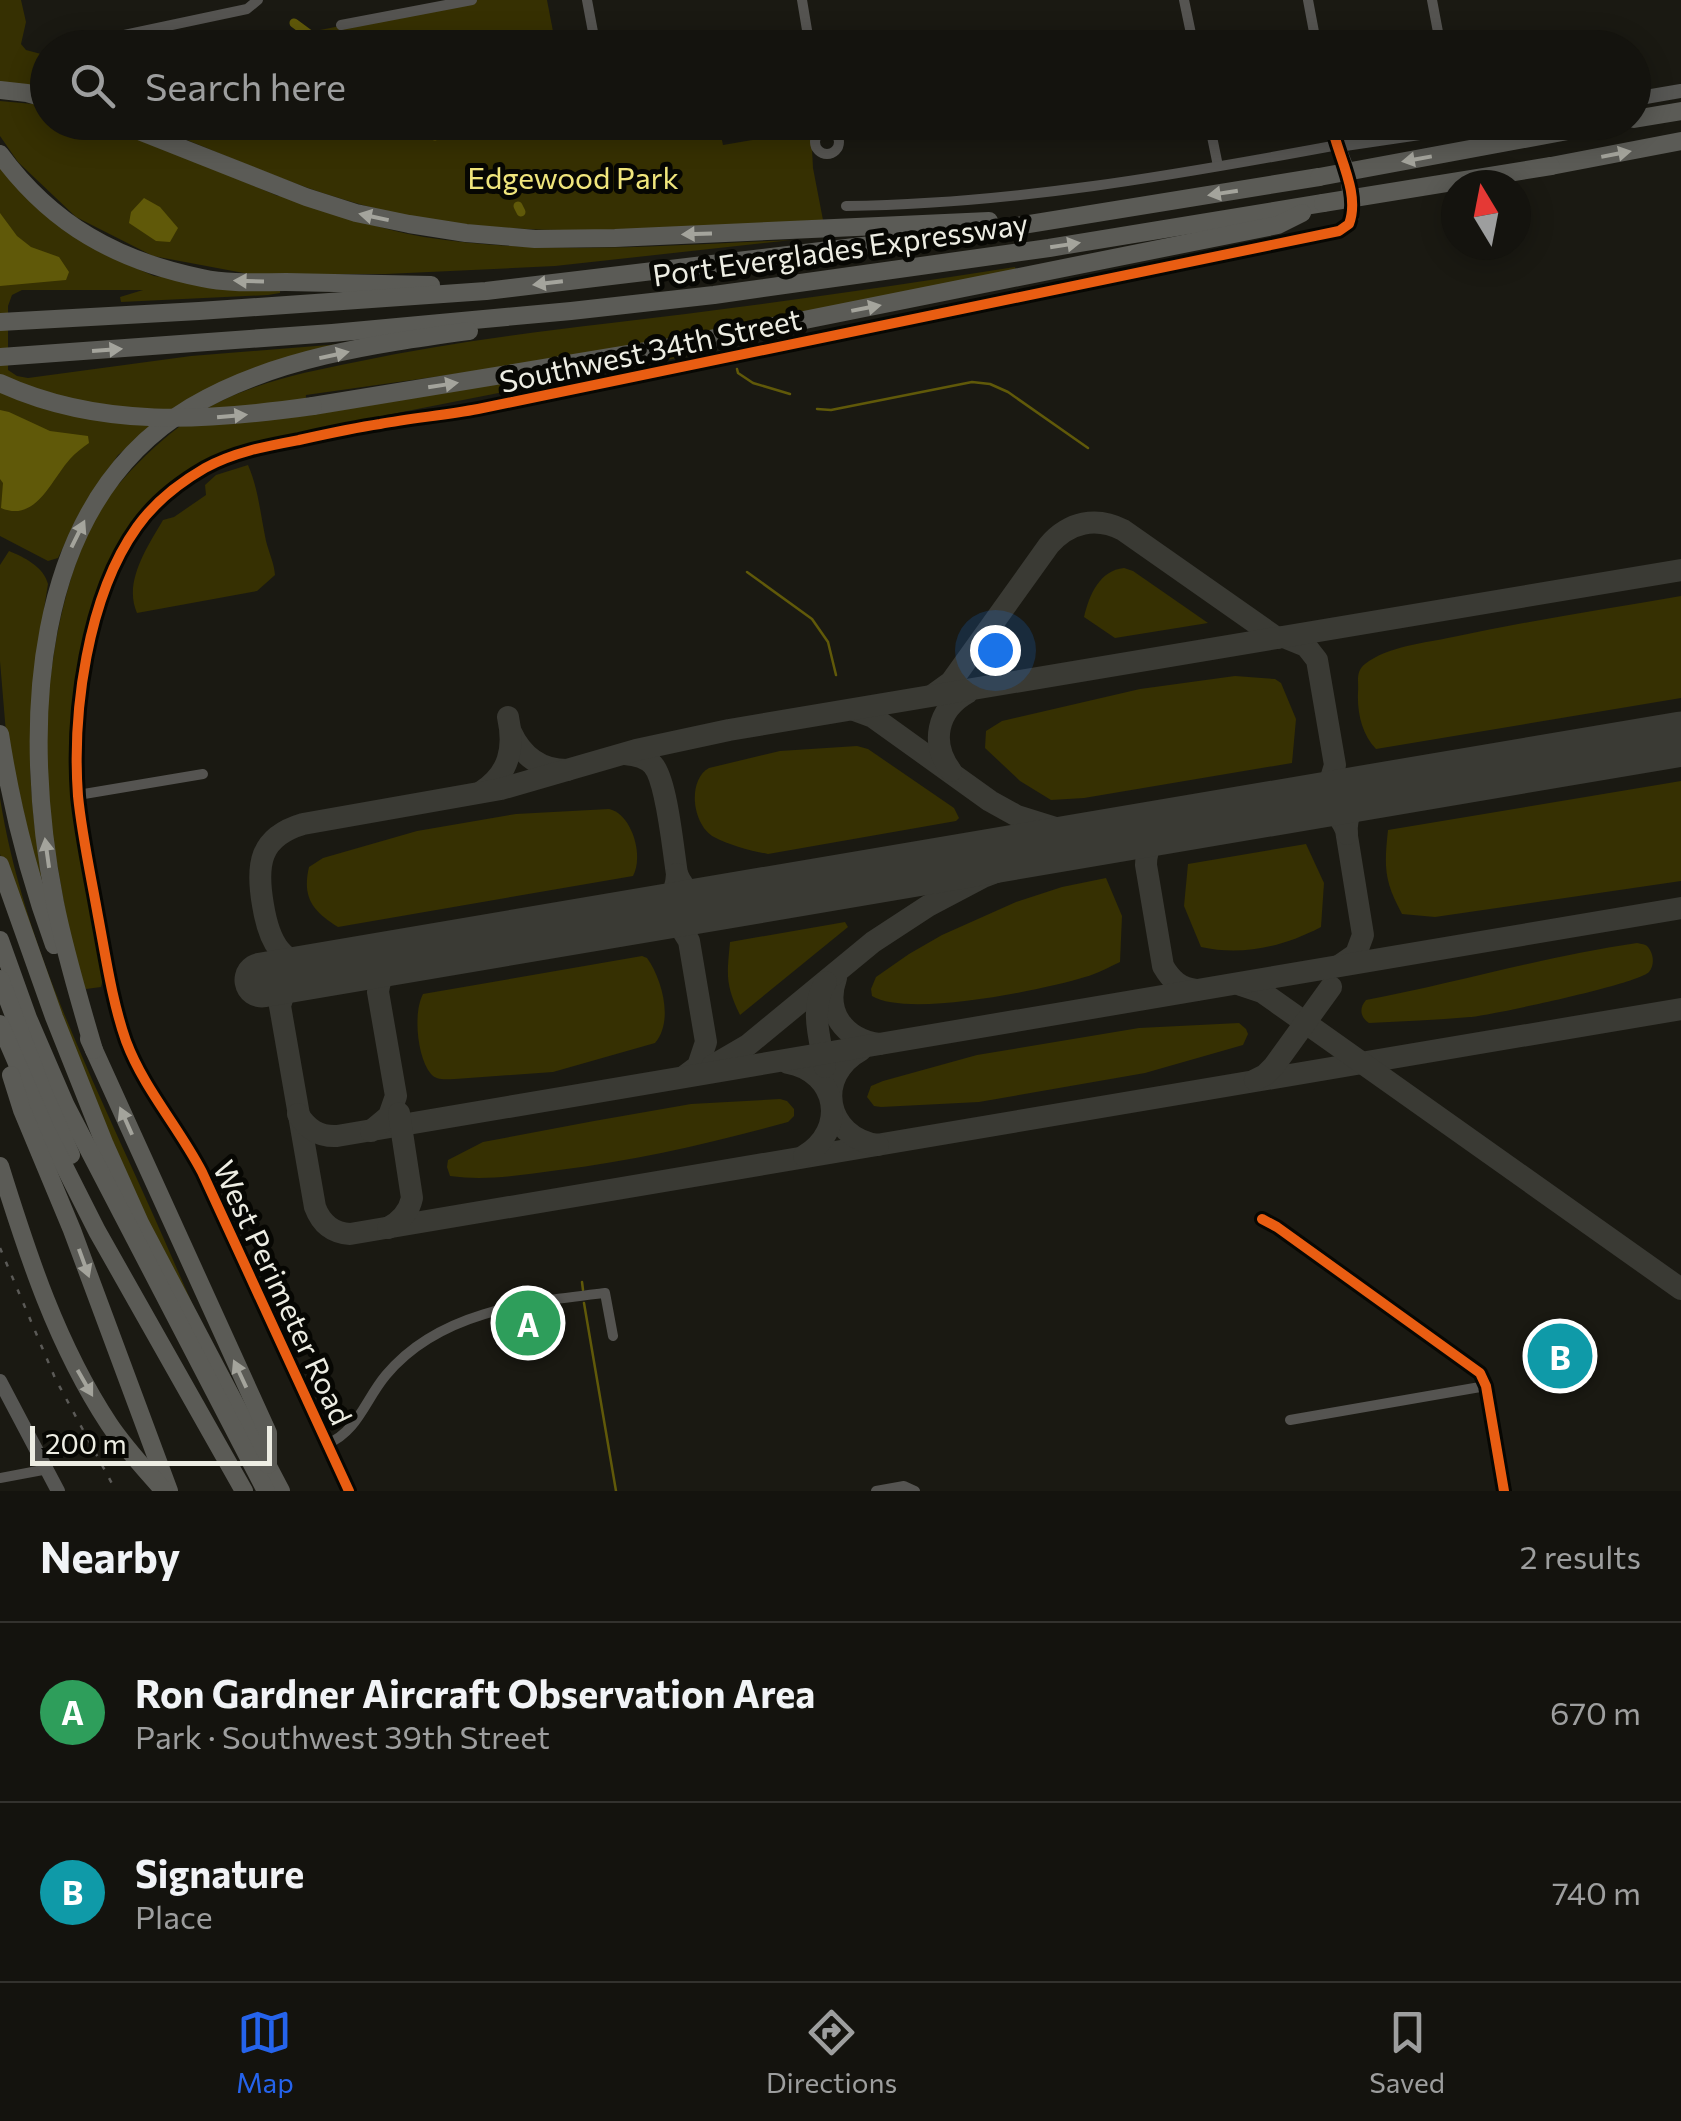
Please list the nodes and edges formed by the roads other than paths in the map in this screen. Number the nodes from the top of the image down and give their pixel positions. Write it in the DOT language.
graph roads {
  1 [pos="258,0"];
  2 [pos="472,0"];
  3 [pos="587,0"];
  4 [pos="802,0"];
  5 [pos="1184,0"];
  6 [pos="1308,0"];
  7 [pos="1432,0"];
  8 [pos="341,26"];
  9 [pos="148,30"];
  10 [pos="593,30"];
  11 [pos="807,30"];
  12 [pos="1190,30"];
  13 [pos="1314,30"];
  14 [pos="1438,30"];
  15 [pos="0,90"];
  16 [pos="1681,91"];
  17 [pos="30,94"];
  18 [pos="1651,96"];
  19 [pos="1681,111"];
  20 [pos="1651,117"];
  21 [pos="162,140"];
  22 [pos="1213,140"];
  23 [pos="1336,140"];
  24 [pos="1368,140"];
  25 [pos="1519,140"];
  26 [pos="1681,142"];
  27 [pos="1338,145"];
  28 [pos="0,154"];
  29 [pos="1218,166"];
  30 [pos="1323,203"];
  31 [pos="846,206"];
  32 [pos="1039,223"];
  33 [pos="486,291"];
  34 [pos="572,311"];
  35 [pos="5,322"];
  36 [pos="5,356"];
  37 [pos="0,383"];
  38 [pos="87,654"];
  39 [pos="0,734"];
  40 [pos="203,774"];
  41 [pos="78,795"];
  42 [pos="0,866"];
  43 [pos="0,900"];
  44 [pos="0,940"];
  45 [pos="0,979"];
  46 [pos="0,1024"];
  47 [pos="0,1050"];
  48 [pos="94,1050"];
  49 [pos="11,1074"];
  50 [pos="0,1166"];
  51 [pos="118,1210"];
  52 [pos="1262,1220"];
  53 [pos="128,1286"];
  54 [pos="613,1336"];
  55 [pos="0,1381"];
  56 [pos="1486,1386"];
  57 [pos="1290,1420"];
  58 [pos="327,1444"];
  59 [pos="268,1466"];
  60 [pos="48,1469"];
  61 [pos="0,1478"];
  62 [pos="58,1491"];
  63 [pos="167,1491"];
  64 [pos="240,1491"];
  65 [pos="266,1491"];
  66 [pos="281,1491"];
  67 [pos="348,1491"];
  68 [pos="876,1491"];
  69 [pos="915,1491"];
  70 [pos="1504,1491"];
  1 -- 9 [label="street"];
  2 -- 8 [label="street"];
  3 -- 10 [label="street"];
  4 -- 11 [label="street"];
  5 -- 12 [label="street"];
  6 -- 13 [label="street"];
  7 -- 14 [label="street"];
  15 -- 17 [label="highway"];
  16 -- 18 [label="street"];
  19 -- 20 [label="highway"];
  32 -- 21 [label="highway, one-way"];
  22 -- 29 [label="street"];
  23 -- 27 [label="street"];
  24 -- 27 [label="street"];
  25 -- 32 [label="highway, Port Everglades Expressway, one-way, bridge"];
  30 -- 26 [label="highway, Port Everglades Expressway, one-way, bridge"];
  27 -- 29 [label="street"];
  27 -- 38 [label="street, Southwest 34th Street"];
  33 -- 28 [label="highway, one-way"];
  29 -- 31 [label="street"];
  34 -- 30 [label="highway, Port Everglades Expressway, one-way"];
  37 -- 30 [label="highway, one-way, bridge"];
  32 -- 33 [label="highway, Port Everglades Expressway, one-way"];
  33 -- 35 [label="highway, Port Everglades Expressway"];
  36 -- 34 [label="highway, Port Everglades Expressway, one-way"];
  48 -- 34 [label="highway, one-way"];
  38 -- 41 [label="street, West Perimeter Road"];
  39 -- 48 [label="highway"];
  40 -- 41 [label="street"];
  41 -- 58 [label="street, West Perimeter Road"];
  42 -- 59 [label="highway"];
  43 -- 51 [label="highway"];
  44 -- 51 [label="highway"];
  45 -- 53 [label="highway"];
  46 -- 53 [label="highway"];
  47 -- 49 [label="highway"];
  59 -- 48 [label="highway, one-way"];
  49 -- 63 [label="highway, one-way"];
  49 -- 64 [label="highway"];
  50 -- 63 [label="highway, one-way"];
  51 -- 65 [label="highway"];
  52 -- 56 [label="street"];
  53 -- 64 [label="highway"];
  54 -- 58 [label="street"];
  55 -- 60 [label="street"];
  56 -- 57 [label="street"];
  56 -- 70 [label="street"];
  58 -- 67 [label="street, West Perimeter Road"];
  59 -- 66 [label="highway"];
  60 -- 61 [label="street"];
  60 -- 62 [label="street"];
  68 -- 69 [label="street"];
}
